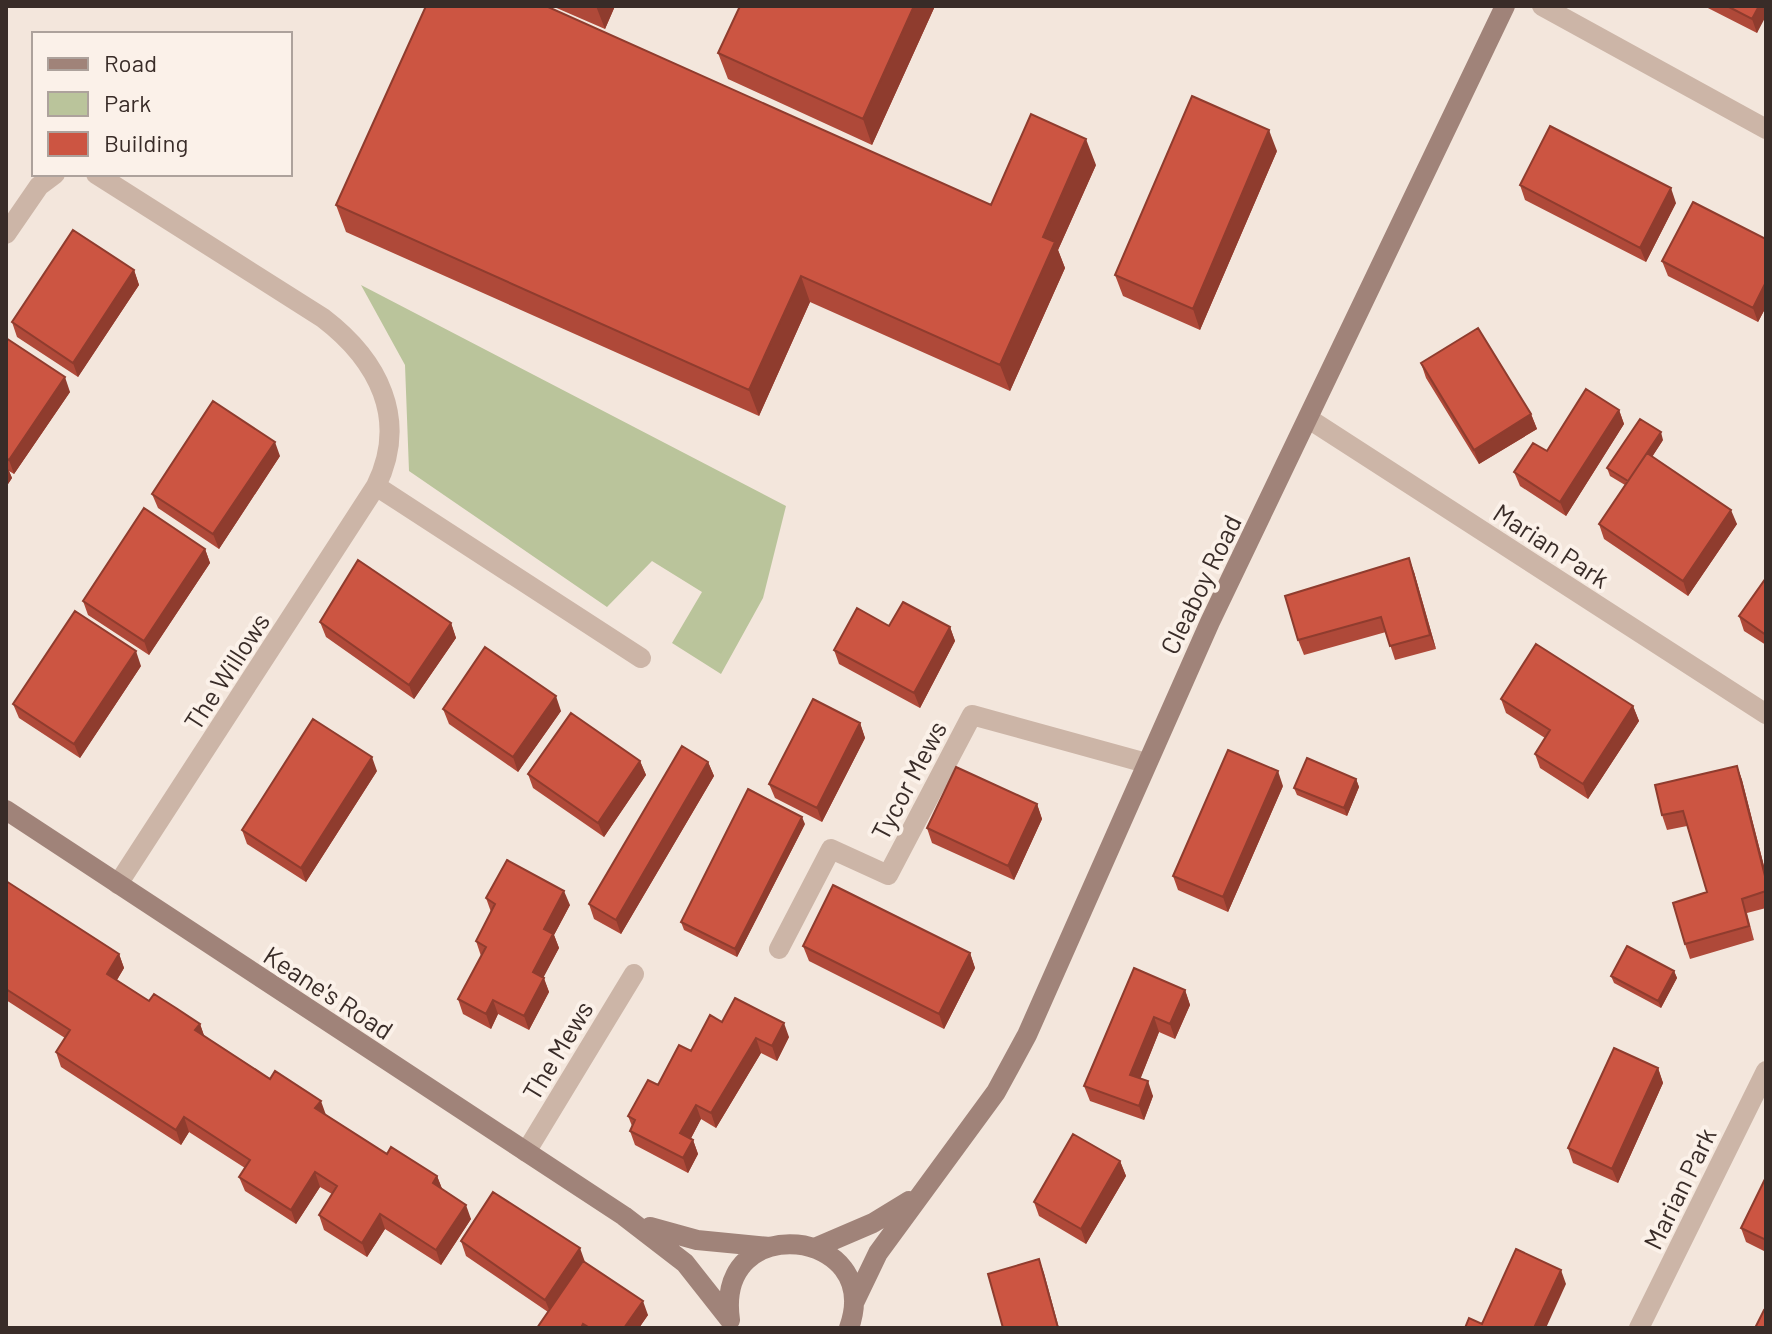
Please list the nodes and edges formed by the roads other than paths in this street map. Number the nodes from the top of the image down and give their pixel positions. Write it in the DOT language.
graph roads {
  1 [pos="1505,6"];
  2 [pos="1542,6"];
  3 [pos="1766,129"];
  4 [pos="52,176"];
  5 [pos="99,176"];
  6 [pos="6,234"];
  7 [pos="1309,419"];
  8 [pos="376,486"];
  9 [pos="641,658"];
  10 [pos="1766,714"];
  11 [pos="1146,763"];
  12 [pos="6,810"];
  13 [pos="118,884"];
  14 [pos="779,949"];
  15 [pos="634,974"];
  16 [pos="1766,1071"];
  17 [pos="526,1152"];
  18 [pos="936,1178"];
  19 [pos="624,1216"];
  20 [pos="770,1247"];
  21 [pos="817,1247"];
  22 [pos="854,1318"];
  23 [pos="732,1324"];
  24 [pos="1639,1328"];
  1 -- 7 [label="street, Cleaboy Road"];
  2 -- 3 [label="street"];
  4 -- 6 [label="street"];
  5 -- 8 [label="street, The Willows"];
  7 -- 10 [label="street, Marian Park"];
  7 -- 11 [label="street, Cleaboy Road"];
  8 -- 9 [label="street"];
  8 -- 13 [label="street, The Willows"];
  11 -- 14 [label="street, Tycor Mews"];
  11 -- 18 [label="street, Cleaboy Road"];
  12 -- 13 [label="street, Keane's Road"];
  13 -- 17 [label="street, Keane's Road"];
  15 -- 17 [label="street, The Mews"];
  16 -- 24 [label="street, Marian Park"];
  17 -- 19 [label="street, Keane's Road"];
  18 -- 21 [label="street, Cleaboy Road"];
  18 -- 22 [label="street, Cleaboy Road"];
  19 -- 20 [label="street, Keane's Road"];
  19 -- 23 [label="street, Keane's Road"];
  20 -- 21 [label="street, Keane's Road"];
  20 -- 23 [label="street"];
  21 -- 22 [label="street"];
}
